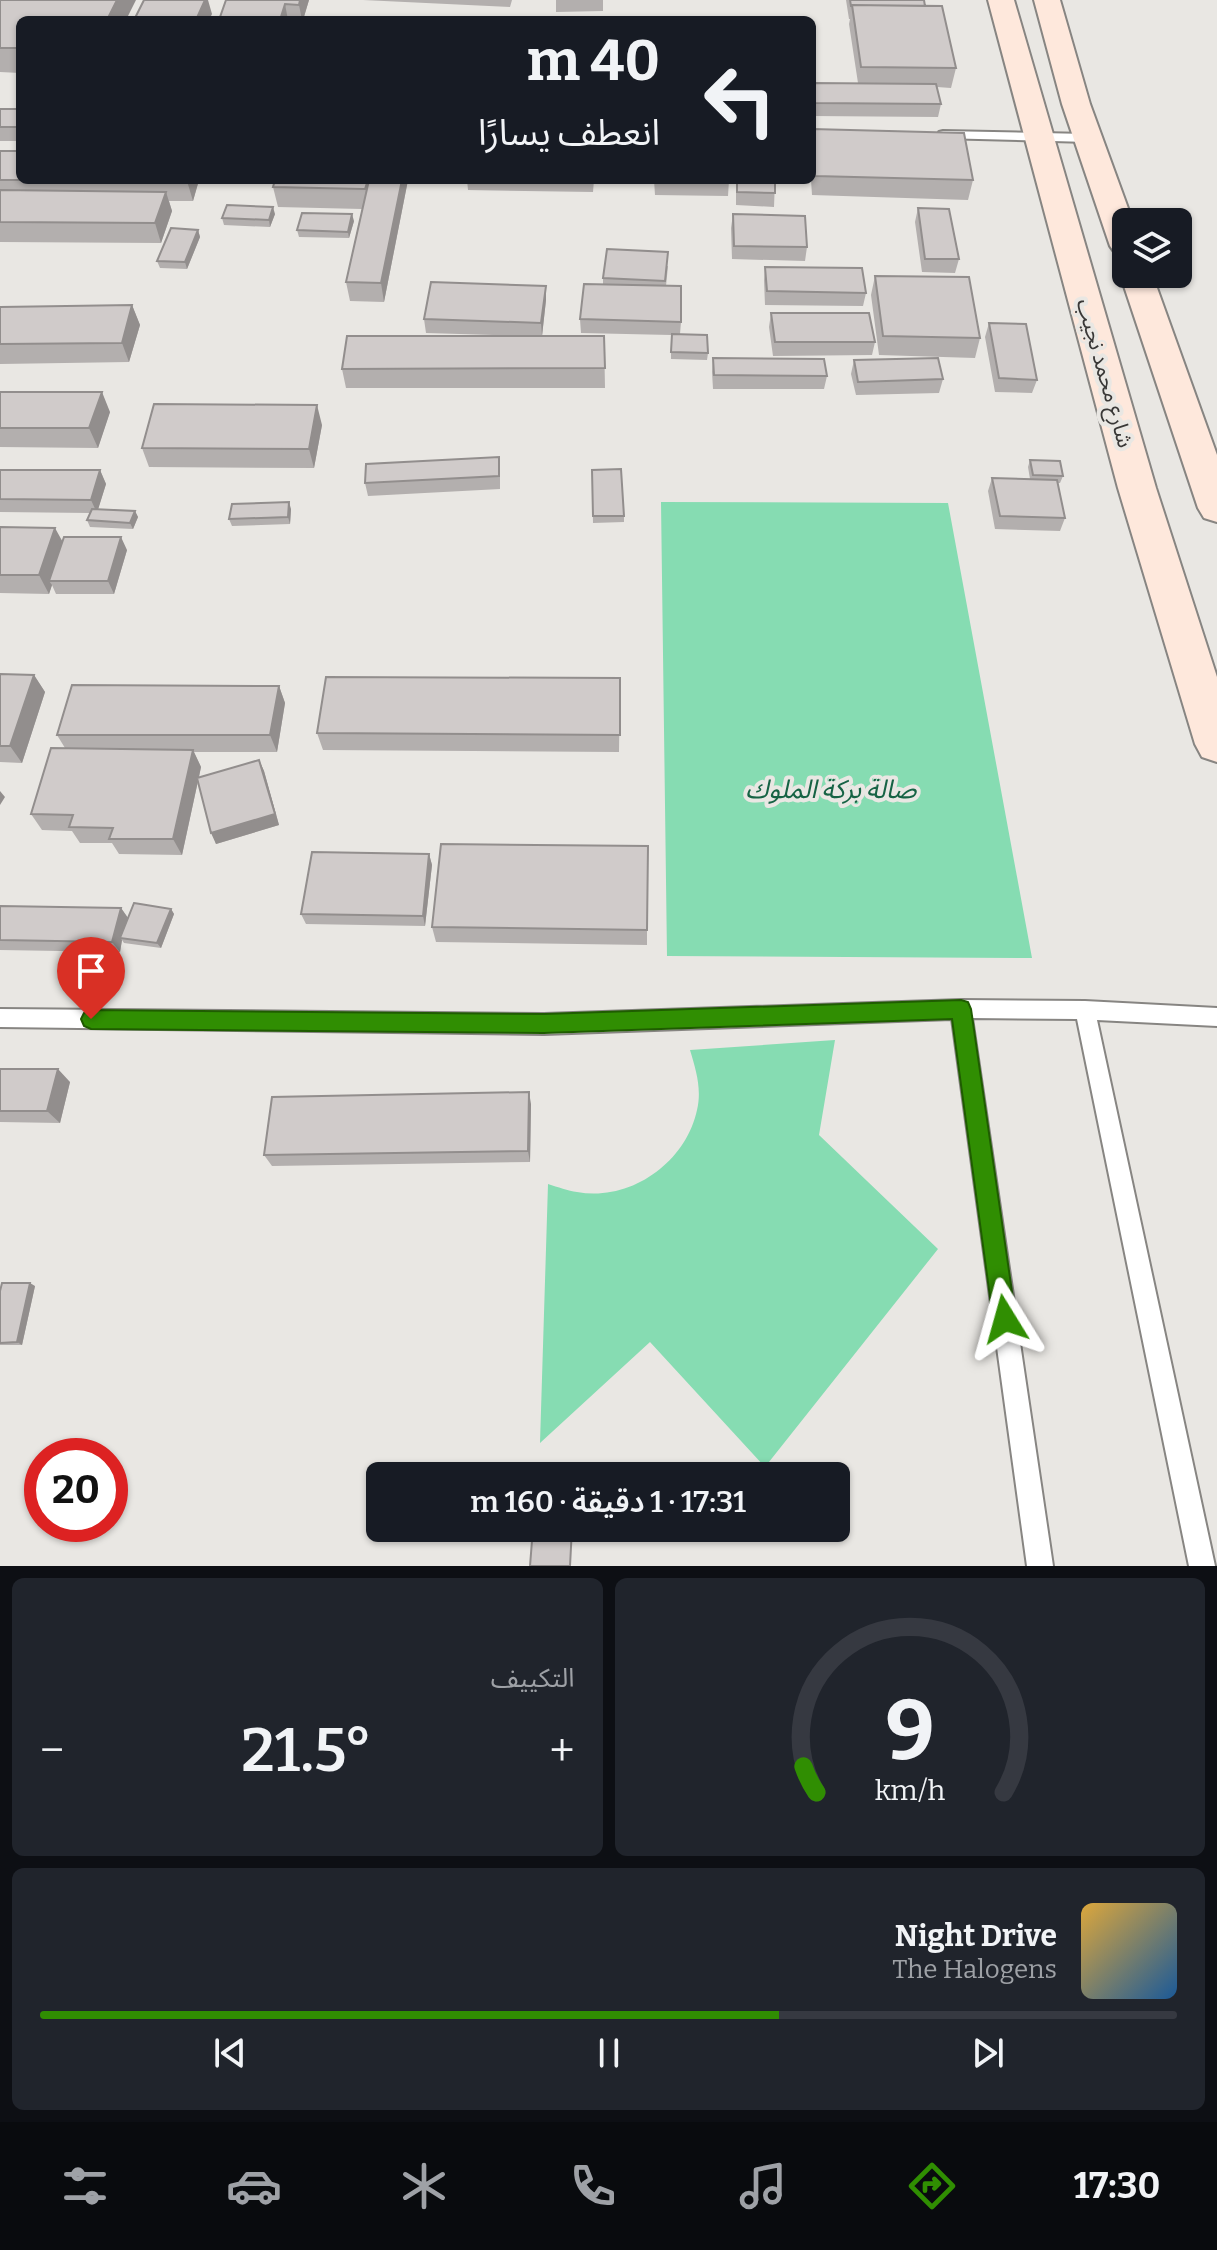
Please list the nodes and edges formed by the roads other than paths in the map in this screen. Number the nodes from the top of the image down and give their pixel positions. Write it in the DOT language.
graph roads {
  1 [pos="1001,0"];
  2 [pos="1047,0"];
  3 [pos="934,135"];
  4 [pos="1039,137"];
  5 [pos="1088,138"];
  6 [pos="1113,208"];
  7 [pos="1139,288"];
  8 [pos="1183,495"];
  9 [pos="1217,744"];
  10 [pos="961,1009"];
  11 [pos="1085,1010"];
  12 [pos="1217,1017"];
  13 [pos="0,1018"];
  14 [pos="1040,1566"];
  15 [pos="1202,1566"];
  1 -- 4 [label="main road, شارع محمد نجيب"];
  2 -- 5 [label="main road"];
  3 -- 4 [label="lane"];
  4 -- 5 [label="lane"];
  4 -- 8 [label="main road, شارع محمد نجيب"];
  5 -- 6 [label="main road"];
  7 -- 8 [label="main road, شارع محمد نجيب"];
  8 -- 9 [label="main road, شارع محمد نجيب"];
  10 -- 11 [label="lane"];
  10 -- 13 [label="lane"];
  10 -- 14 [label="lane"];
  11 -- 12 [label="lane"];
  11 -- 15 [label="lane"];
}
